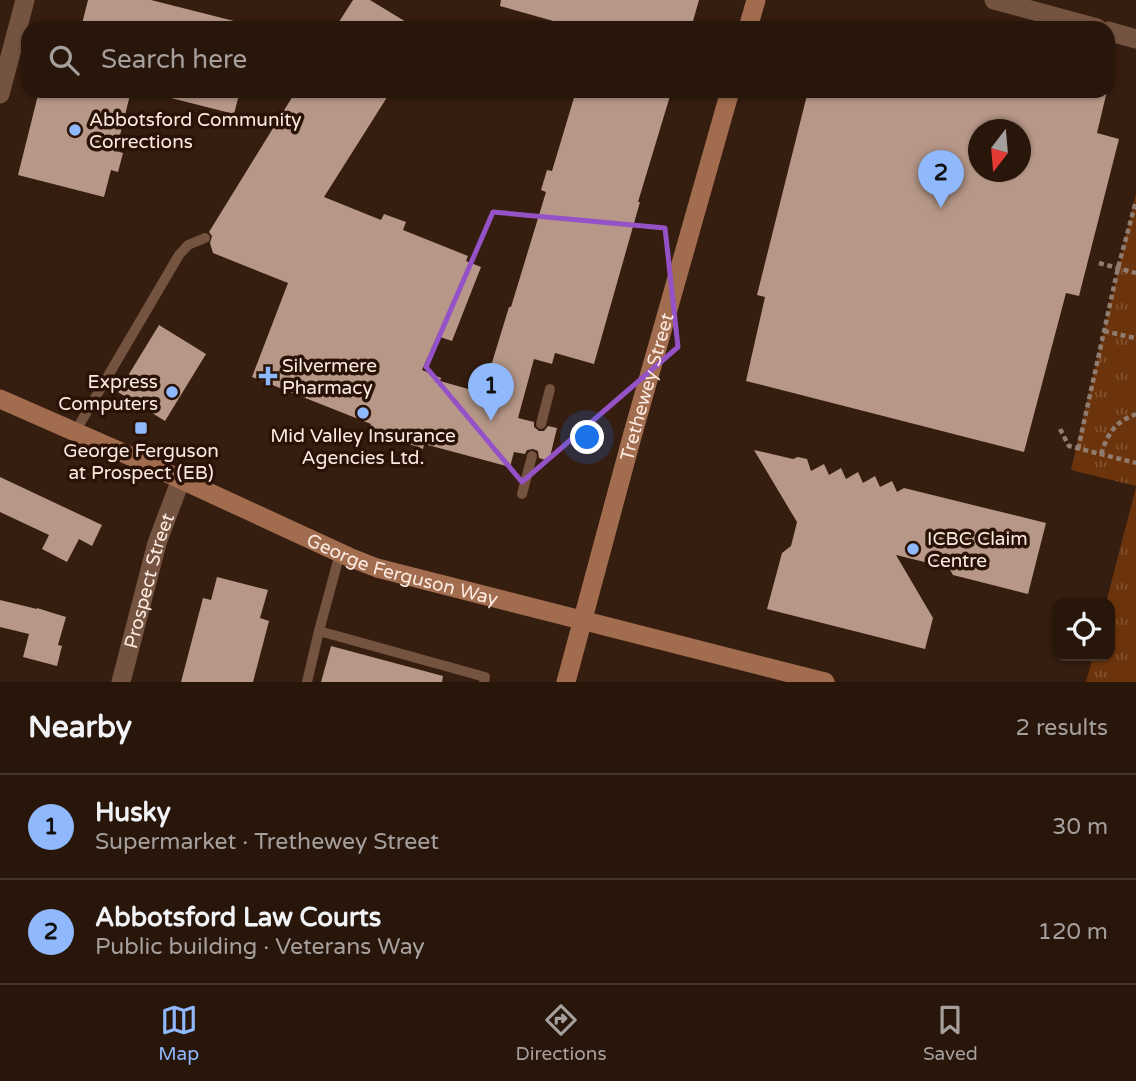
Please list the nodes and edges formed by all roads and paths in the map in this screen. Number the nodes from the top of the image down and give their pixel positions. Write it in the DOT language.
graph roads {
  1 [pos="25,0"];
  2 [pos="756,0"];
  3 [pos="994,0"];
  4 [pos="750,21"];
  5 [pos="1071,21"];
  6 [pos="1115,33"];
  7 [pos="1136,39"];
  8 [pos="0,94"];
  9 [pos="728,98"];
  10 [pos="1136,201"];
  11 [pos="205,238"];
  12 [pos="1099,263"];
  13 [pos="1118,268"];
  14 [pos="1136,273"];
  15 [pos="1104,331"];
  16 [pos="1135,338"];
  17 [pos="550,389"];
  18 [pos="0,399"];
  19 [pos="1136,414"];
  20 [pos="541,424"];
  21 [pos="1060,429"];
  22 [pos="75,432"];
  23 [pos="1078,449"];
  24 [pos="1101,454"];
  25 [pos="532,456"];
  26 [pos="1136,463"];
  27 [pos="181,480"];
  28 [pos="523,494"];
  29 [pos="340,553"];
  30 [pos="583,620"];
  31 [pos="319,631"];
  32 [pos="121,682"];
  33 [pos="307,682"];
  34 [pos="484,682"];
  35 [pos="566,682"];
  36 [pos="825,682"];
  1 -- 8 [label="street"];
  2 -- 4 [label="main road"];
  3 -- 5 [label="street"];
  6 -- 7 [label="street"];
  9 -- 30 [label="main road, Trethewey Street"];
  10 -- 13 [label="path"];
  11 -- 22 [label="lane"];
  12 -- 13 [label="path"];
  13 -- 14 [label="path"];
  13 -- 15 [label="path"];
  15 -- 16 [label="path"];
  15 -- 23 [label="path"];
  17 -- 20 [label="lane"];
  18 -- 22 [label="main road, George Ferguson Way"];
  19 -- 24 [label="path"];
  21 -- 23 [label="path"];
  22 -- 27 [label="main road, George Ferguson Way"];
  23 -- 24 [label="path"];
  24 -- 26 [label="path"];
  25 -- 28 [label="lane"];
  27 -- 29 [label="main road, George Ferguson Way"];
  27 -- 32 [label="street, Prospect Street"];
  29 -- 30 [label="main road, George Ferguson Way"];
  29 -- 31 [label="lane"];
  30 -- 35 [label="main road, Trethewey Street"];
  30 -- 36 [label="main road, George Ferguson Way"];
  31 -- 33 [label="lane"];
  31 -- 34 [label="lane"];
}
